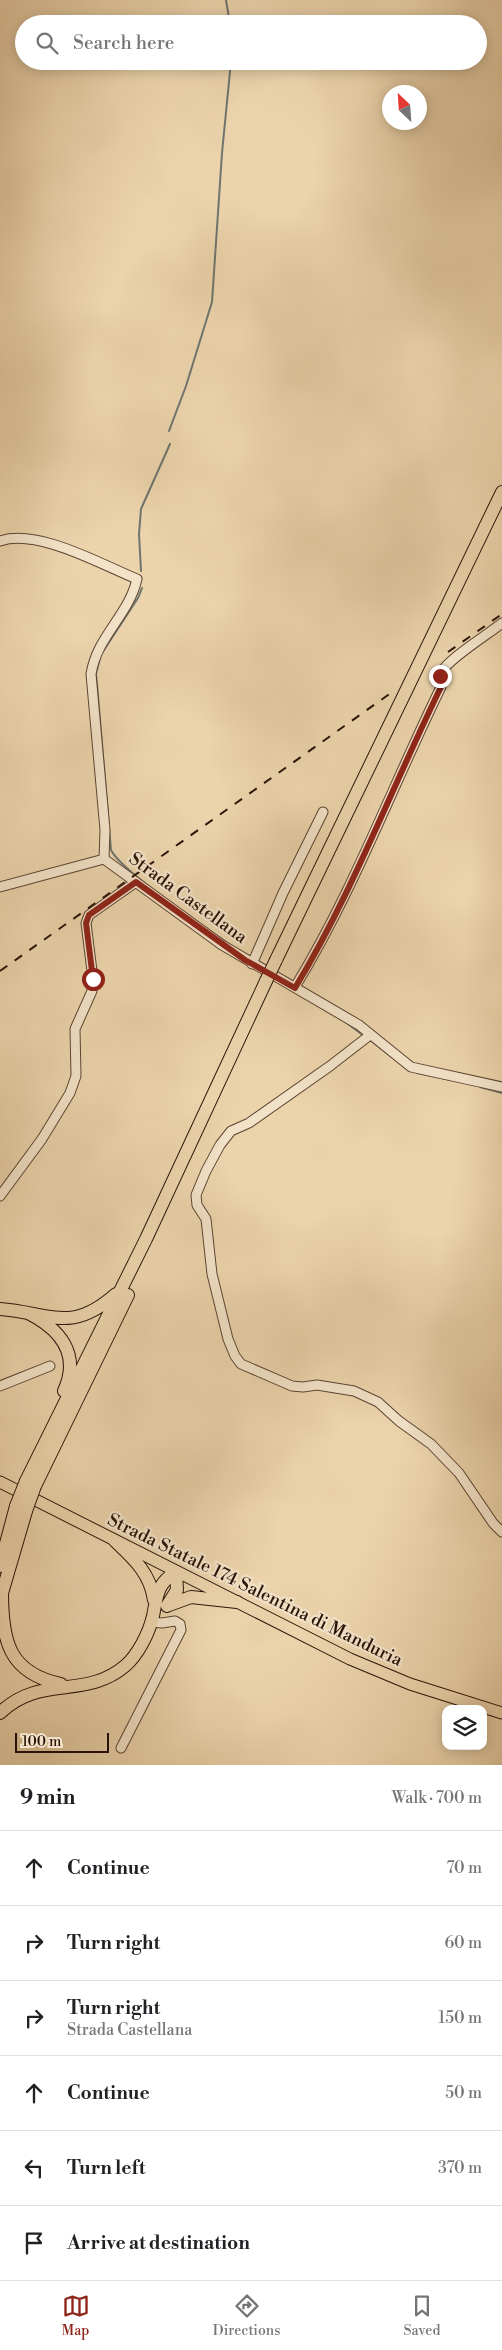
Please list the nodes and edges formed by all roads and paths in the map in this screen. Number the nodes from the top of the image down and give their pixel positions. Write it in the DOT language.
graph roads {
  1 [pos="502,492"];
  2 [pos="502,510"];
  3 [pos="0,541"];
  4 [pos="502,623"];
  5 [pos="323,812"];
  6 [pos="104,859"];
  7 [pos="136,882"];
  8 [pos="0,887"];
  9 [pos="279,963"];
  10 [pos="252,964"];
  11 [pos="270,983"];
  12 [pos="295,988"];
  13 [pos="367,1038"];
  14 [pos="502,1087"];
  15 [pos="0,1196"];
  16 [pos="121,1289"];
  17 [pos="0,1309"];
  18 [pos="28,1313"];
  19 [pos="50,1366"];
  20 [pos="0,1386"];
  21 [pos="50,1433"];
  22 [pos="0,1482"];
  23 [pos="30,1484"];
  24 [pos="21,1508"];
  25 [pos="502,1532"];
  26 [pos="115,1541"];
  27 [pos="0,1566"];
  28 [pos="176,1572"];
  29 [pos="1,1596"];
  30 [pos="154,1602"];
  31 [pos="237,1602"];
  32 [pos="167,1606"];
  33 [pos="152,1620"];
  34 [pos="71,1686"];
  35 [pos="0,1713"];
  36 [pos="502,1713"];
  37 [pos="121,1748"];
  1 -- 9 [label="highway"];
  2 -- 9 [label="highway"];
  3 -- 6 [label="street"];
  4 -- 12 [label="street"];
  5 -- 10 [label="street, Strada Castellana"];
  6 -- 7 [label="street, Strada Castellana"];
  6 -- 8 [label="street, Strada Castellana"];
  7 -- 10 [label="street, Strada Castellana"];
  7 -- 15 [label="street"];
  9 -- 11 [label="highway, bridge"];
  10 -- 12 [label="street"];
  11 -- 16 [label="highway"];
  11 -- 23 [label="highway"];
  12 -- 13 [label="street"];
  13 -- 14 [label="street"];
  13 -- 25 [label="street"];
  16 -- 18 [label="highway"];
  16 -- 21 [label="highway"];
  17 -- 18 [label="highway"];
  18 -- 21 [label="highway"];
  19 -- 20 [label="street"];
  21 -- 23 [label="highway"];
  22 -- 26 [label="main road, Strada Statale 174 Salentina di Manduria"];
  23 -- 24 [label="highway, bridge"];
  24 -- 27 [label="highway"];
  24 -- 29 [label="highway"];
  26 -- 28 [label="main road, Strada Statale 174 Salentina di Manduria"];
  26 -- 30 [label="highway"];
  28 -- 30 [label="highway"];
  28 -- 31 [label="main road, Strada Statale 174 Salentina di Manduria"];
  28 -- 32 [label="highway"];
  29 -- 34 [label="highway"];
  30 -- 33 [label="highway"];
  31 -- 32 [label="highway"];
  31 -- 36 [label="main road, Strada Statale 174 Salentina di Manduria"];
  32 -- 33 [label="highway"];
  33 -- 34 [label="highway"];
  33 -- 37 [label="street"];
  34 -- 35 [label="highway"];
}
